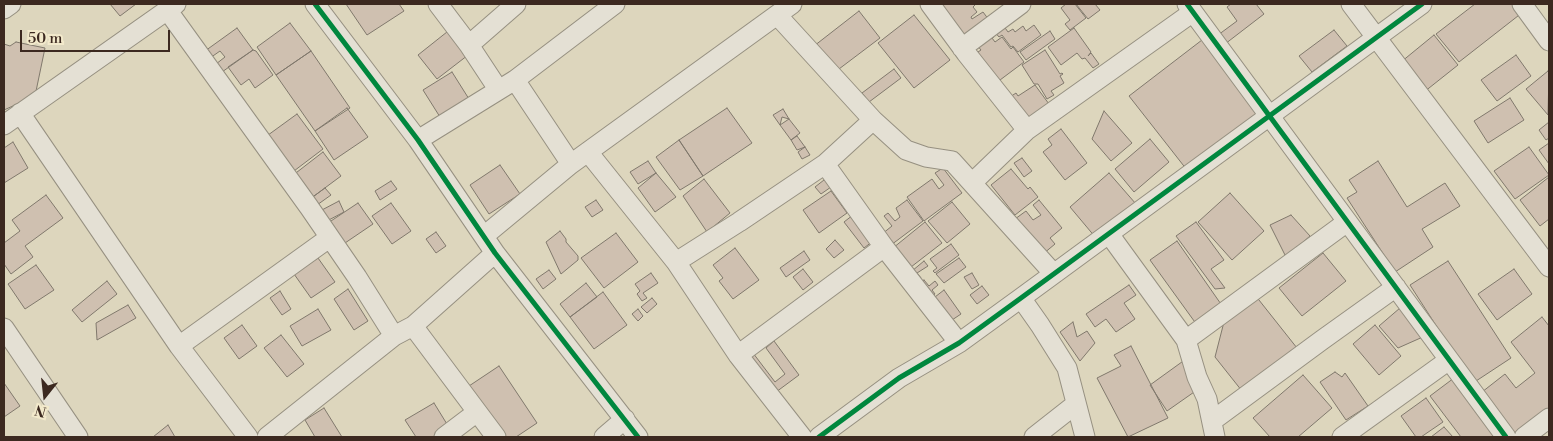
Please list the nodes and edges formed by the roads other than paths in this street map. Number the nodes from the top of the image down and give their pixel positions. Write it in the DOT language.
graph roads {
  1 [pos="11,4"];
  2 [pos="315,4"];
  3 [pos="438,4"];
  4 [pos="516,4"];
  5 [pos="615,4"];
  6 [pos="792,4"];
  7 [pos="930,4"];
  8 [pos="1021,4"];
  9 [pos="1351,4"];
  10 [pos="1422,4"];
  11 [pos="1522,4"];
  12 [pos="171,6"];
  13 [pos="1190,8"];
  14 [pos="4,9"];
  15 [pos="777,15"];
  16 [pos="1376,37"];
  17 [pos="1549,40"];
  18 [pos="469,45"];
  19 [pos="962,48"];
  20 [pos="507,85"];
  21 [pos="20,113"];
  22 [pos="1269,116"];
  23 [pos="873,120"];
  24 [pos="4,125"];
  25 [pos="1027,130"];
  26 [pos="418,140"];
  27 [pos="588,152"];
  28 [pos="571,164"];
  29 [pos="824,164"];
  30 [pos="972,183"];
  31 [pos="1347,222"];
  32 [pos="1109,234"];
  33 [pos="484,236"];
  34 [pos="329,238"];
  35 [pos="884,247"];
  36 [pos="495,253"];
  37 [pos="676,262"];
  38 [pos="1549,268"];
  39 [pos="1054,274"];
  40 [pos="1396,288"];
  41 [pos="1021,298"];
  42 [pos="414,326"];
  43 [pos="4,328"];
  44 [pos="394,336"];
  45 [pos="1186,340"];
  46 [pos="958,343"];
  47 [pos="179,346"];
  48 [pos="738,355"];
  49 [pos="1449,360"];
  50 [pos="1076,404"];
  51 [pos="478,412"];
  52 [pos="1549,418"];
  53 [pos="625,419"];
  54 [pos="1214,429"];
  55 [pos="78,437"];
  56 [pos="248,437"];
  57 [pos="267,437"];
  58 [pos="444,437"];
  59 [pos="496,437"];
  60 [pos="604,437"];
  61 [pos="638,437"];
  62 [pos="802,437"];
  63 [pos="819,437"];
  64 [pos="1034,437"];
  65 [pos="1085,437"];
  66 [pos="1342,437"];
  67 [pos="1506,437"];
  68 [pos="1524,437"];
  1 -- 14 [label="street"];
  2 -- 26 [label="street"];
  3 -- 18 [label="street"];
  4 -- 18 [label="street"];
  5 -- 20 [label="street"];
  6 -- 15 [label="street"];
  7 -- 19 [label="street"];
  8 -- 19 [label="street"];
  9 -- 16 [label="street"];
  10 -- 16 [label="street"];
  11 -- 17 [label="street"];
  12 -- 21 [label="street"];
  12 -- 34 [label="street"];
  13 -- 22 [label="street"];
  13 -- 25 [label="street"];
  15 -- 23 [label="street"];
  15 -- 27 [label="street"];
  16 -- 22 [label="street"];
  16 -- 38 [label="street"];
  18 -- 20 [label="street"];
  19 -- 25 [label="street"];
  20 -- 26 [label="street"];
  20 -- 28 [label="street"];
  21 -- 24 [label="street"];
  21 -- 47 [label="street"];
  22 -- 31 [label="street"];
  22 -- 32 [label="street"];
  23 -- 29 [label="street"];
  23 -- 30 [label="street"];
  25 -- 30 [label="street"];
  26 -- 33 [label="street"];
  27 -- 28 [label="street"];
  27 -- 37 [label="street"];
  28 -- 33 [label="street"];
  29 -- 35 [label="street"];
  29 -- 37 [label="street"];
  30 -- 39 [label="street"];
  31 -- 40 [label="street"];
  31 -- 45 [label="street"];
  32 -- 39 [label="street"];
  32 -- 45 [label="street"];
  33 -- 36 [label="street"];
  34 -- 44 [label="street"];
  34 -- 47 [label="street"];
  35 -- 46 [label="street"];
  35 -- 48 [label="street"];
  36 -- 42 [label="street"];
  36 -- 53 [label="street"];
  37 -- 48 [label="street"];
  39 -- 41 [label="street"];
  40 -- 49 [label="street"];
  40 -- 54 [label="street"];
  41 -- 46 [label="street"];
  41 -- 50 [label="street"];
  42 -- 44 [label="street"];
  42 -- 51 [label="street"];
  43 -- 55 [label="street"];
  44 -- 57 [label="street"];
  45 -- 54 [label="street"];
  46 -- 63 [label="street"];
  47 -- 56 [label="street"];
  48 -- 62 [label="street"];
  49 -- 66 [label="street"];
  49 -- 67 [label="street"];
  50 -- 64 [label="street"];
  50 -- 65 [label="street"];
  51 -- 58 [label="street"];
  51 -- 59 [label="street"];
  52 -- 68 [label="street"];
  53 -- 60 [label="street"];
  53 -- 61 [label="street"];
}
